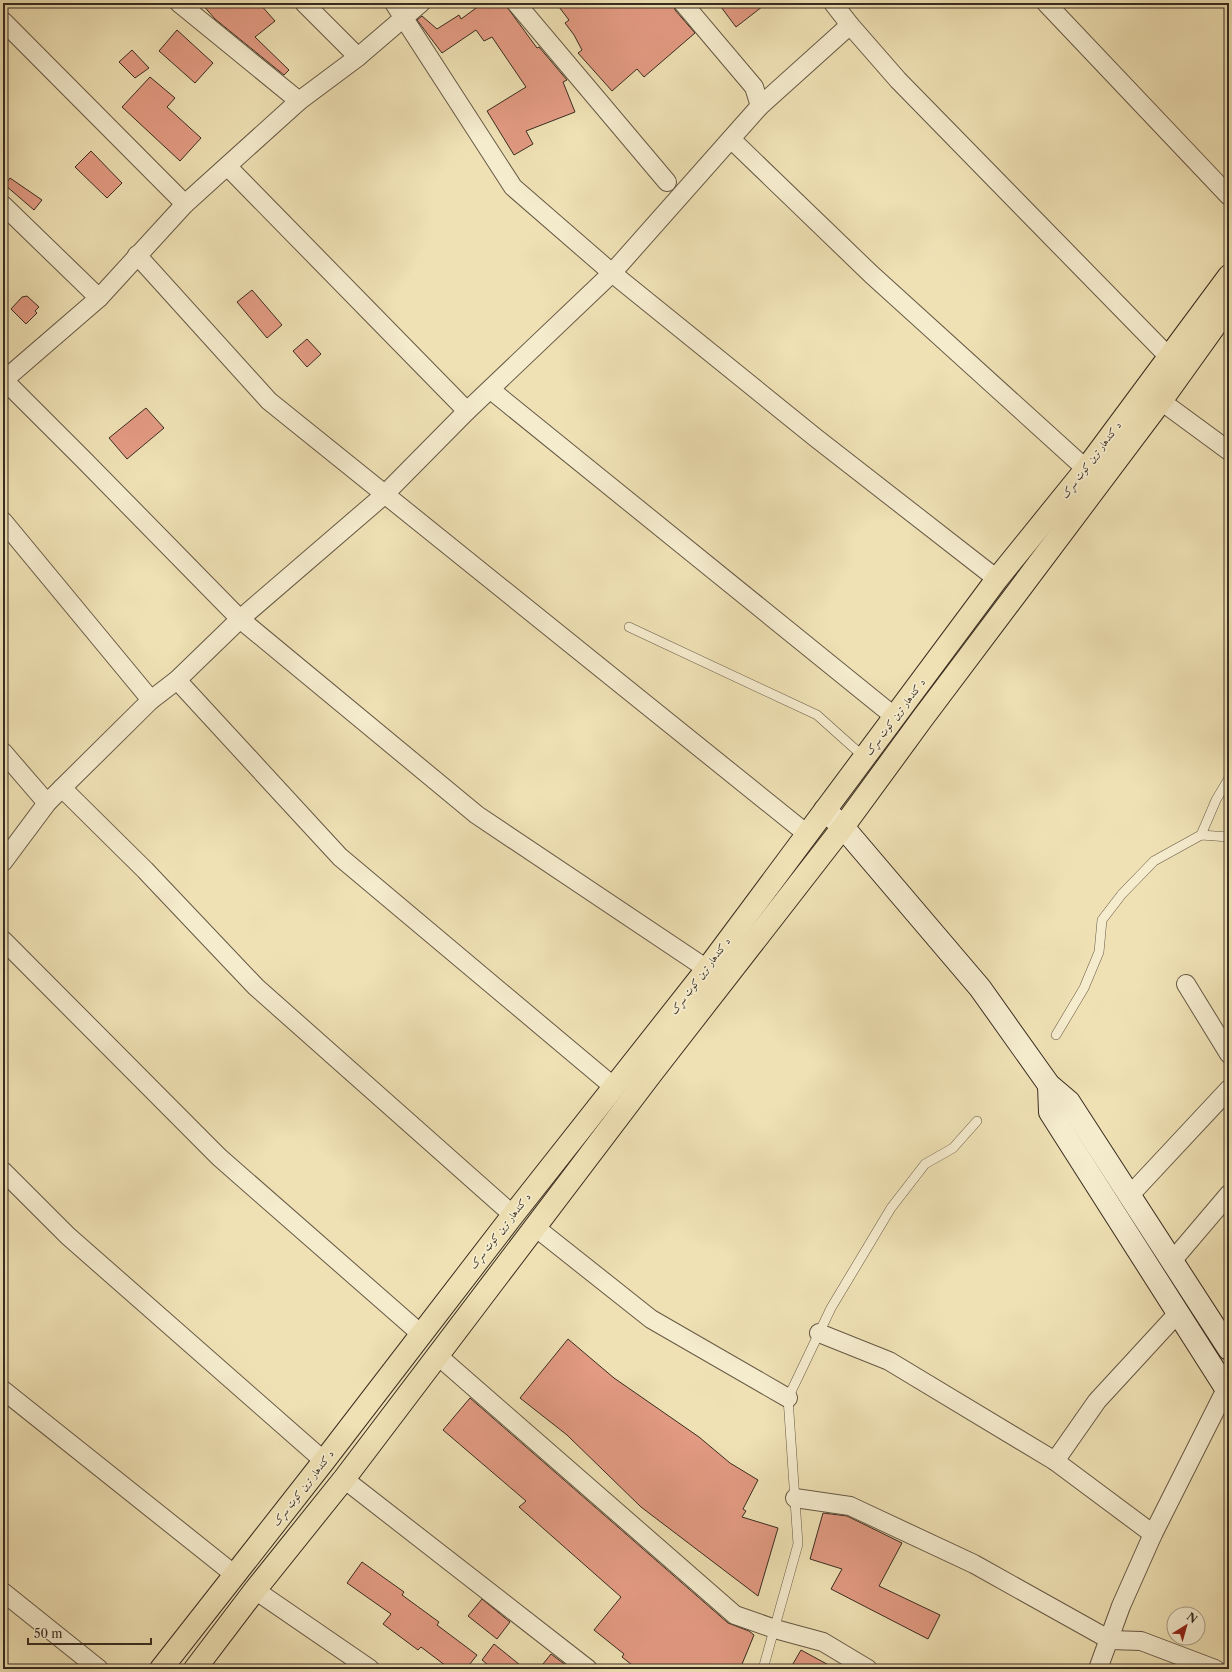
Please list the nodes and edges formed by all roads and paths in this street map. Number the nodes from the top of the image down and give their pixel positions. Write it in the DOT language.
graph roads {
  1 [pos="179,3"];
  2 [pos="304,3"];
  3 [pos="420,3"];
  4 [pos="516,3"];
  5 [pos="684,3"];
  6 [pos="833,3"];
  7 [pos="1046,3"];
  8 [pos="399,10"];
  9 [pos="3,21"];
  10 [pos="850,25"];
  11 [pos="358,57"];
  12 [pos="299,101"];
  13 [pos="760,106"];
  14 [pos="731,139"];
  15 [pos="228,167"];
  16 [pos="667,182"];
  17 [pos="1229,196"];
  18 [pos="185,204"];
  19 [pos="3,205"];
  20 [pos="137,255"];
  21 [pos="612,273"];
  22 [pos="1229,276"];
  23 [pos="98,298"];
  24 [pos="1229,306"];
  25 [pos="1169,357"];
  26 [pos="4,381"];
  27 [pos="491,390"];
  28 [pos="1161,401"];
  29 [pos="467,412"];
  30 [pos="1229,451"];
  31 [pos="1086,469"];
  32 [pos="384,495"];
  33 [pos="3,521"];
  34 [pos="997,579"];
  35 [pos="240,619"];
  36 [pos="629,628"];
  37 [pos="178,680"];
  38 [pos="151,700"];
  39 [pos="895,717"];
  40 [pos="3,752"];
  41 [pos="864,757"];
  42 [pos="1229,778"];
  43 [pos="62,788"];
  44 [pos="47,803"];
  45 [pos="825,810"];
  46 [pos="843,827"];
  47 [pos="807,834"];
  48 [pos="1201,835"];
  49 [pos="1229,837"];
  50 [pos="3,862"];
  51 [pos="3,940"];
  52 [pos="706,969"];
  53 [pos="1186,984"];
  54 [pos="1056,1035"];
  55 [pos="1229,1054"];
  56 [pos="643,1067"];
  57 [pos="1049,1085"];
  58 [pos="614,1087"];
  59 [pos="1229,1089"];
  60 [pos="977,1121"];
  61 [pos="3,1171"];
  62 [pos="1229,1194"];
  63 [pos="1130,1195"];
  64 [pos="513,1215"];
  65 [pos="535,1227"];
  66 [pos="1172,1260"];
  67 [pos="1178,1313"];
  68 [pos="819,1333"];
  69 [pos="421,1334"];
  70 [pos="1229,1349"];
  71 [pos="437,1355"];
  72 [pos="3,1390"];
  73 [pos="1228,1391"];
  74 [pos="788,1398"];
  75 [pos="324,1461"];
  76 [pos="1055,1461"];
  77 [pos="344,1479"];
  78 [pos="795,1498"];
  79 [pos="1153,1534"];
  80 [pos="235,1575"];
  81 [pos="254,1590"];
  82 [pos="3,1592"];
  83 [pos="775,1629"];
  84 [pos="1110,1640"];
  85 [pos="99,1669"];
  86 [pos="161,1669"];
  87 [pos="195,1669"];
  88 [pos="370,1669"];
  89 [pos="588,1669"];
  90 [pos="763,1669"];
  91 [pos="868,1669"];
  92 [pos="1098,1669"];
  93 [pos="1215,1669"];
  1 -- 12 [label="street"];
  2 -- 11 [label="street"];
  3 -- 8 [label="street"];
  4 -- 16 [label="street"];
  5 -- 13 [label="street"];
  6 -- 10 [label="street"];
  7 -- 17 [label="street"];
  8 -- 11 [label="street"];
  8 -- 21 [label="street"];
  9 -- 18 [label="street"];
  10 -- 13 [label="street"];
  10 -- 25 [label="street"];
  11 -- 12 [label="street"];
  12 -- 15 [label="street"];
  13 -- 14 [label="street"];
  14 -- 21 [label="street"];
  14 -- 31 [label="street"];
  15 -- 18 [label="street"];
  15 -- 29 [label="street"];
  18 -- 20 [label="street"];
  19 -- 23 [label="street"];
  20 -- 23 [label="street"];
  20 -- 32 [label="street"];
  21 -- 27 [label="street"];
  21 -- 34 [label="street"];
  22 -- 25 [label="main road, د کندهار ترين کوټ سړک"];
  23 -- 26 [label="street"];
  24 -- 28 [label="main road, د کندهار ترين کوټ سړک"];
  25 -- 31 [label="main road, د کندهار ترين کوټ سړک"];
  26 -- 35 [label="street"];
  27 -- 29 [label="street"];
  27 -- 39 [label="street"];
  28 -- 30 [label="street"];
  28 -- 46 [label="main road, د کندهار ترين کوټ سړک"];
  29 -- 32 [label="street"];
  31 -- 34 [label="main road, د کندهار ترين کوټ سړک"];
  32 -- 35 [label="street"];
  32 -- 47 [label="street"];
  33 -- 38 [label="street"];
  34 -- 39 [label="main road, د کندهار ترين کوټ سړک"];
  35 -- 37 [label="street"];
  35 -- 52 [label="street"];
  36 -- 41 [label="lane"];
  37 -- 38 [label="street"];
  37 -- 58 [label="street"];
  38 -- 43 [label="street"];
  39 -- 41 [label="main road, د کندهار ترين کوټ سړک"];
  40 -- 44 [label="street"];
  41 -- 45 [label="main road, د کندهار ترين کوټ سړک"];
  42 -- 48 [label="lane"];
  43 -- 44 [label="street"];
  43 -- 64 [label="street"];
  44 -- 50 [label="street"];
  45 -- 46 [label="main road"];
  45 -- 47 [label="main road, د کندهار ترين کوټ سړک"];
  46 -- 56 [label="main road, د کندهار ترين کوټ سړک"];
  46 -- 57 [label="main road"];
  47 -- 52 [label="main road, د کندهار ترين کوټ سړک"];
  48 -- 49 [label="lane"];
  48 -- 54 [label="lane"];
  51 -- 69 [label="street"];
  52 -- 56 [label="main road, د کندهار ترين کوټ سړک"];
  53 -- 55 [label="street"];
  56 -- 58 [label="main road, د کندهار ترين کوټ سړک"];
  56 -- 65 [label="main road, د کندهار ترين کوټ سړک"];
  57 -- 63 [label="main road"];
  57 -- 67 [label="main road"];
  58 -- 64 [label="main road, د کندهار ترين کوټ سړک"];
  59 -- 63 [label="street"];
  60 -- 68 [label="lane"];
  61 -- 75 [label="street"];
  62 -- 66 [label="street"];
  63 -- 66 [label="main road"];
  64 -- 69 [label="main road, د کندهار ترين کوټ سړک"];
  65 -- 71 [label="main road, د کندهار ترين کوټ سړک"];
  65 -- 74 [label="street"];
  66 -- 70 [label="main road"];
  67 -- 73 [label="main road"];
  67 -- 76 [label="street"];
  68 -- 74 [label="lane"];
  68 -- 76 [label="street"];
  69 -- 75 [label="main road, د کندهار ترين کوټ سړک"];
  71 -- 77 [label="main road, د کندهار ترين کوټ سړک"];
  71 -- 83 [label="street"];
  72 -- 80 [label="street"];
  73 -- 79 [label="street"];
  74 -- 78 [label="lane"];
  75 -- 80 [label="main road, د کندهار ترين کوټ سړک"];
  76 -- 79 [label="street"];
  77 -- 81 [label="main road, د کندهار ترين کوټ سړک"];
  77 -- 89 [label="street"];
  78 -- 83 [label="lane"];
  78 -- 84 [label="street"];
  79 -- 84 [label="street"];
  80 -- 86 [label="main road, د کندهار ترين کوټ سړک"];
  81 -- 87 [label="main road, د کندهار ترين کوټ سړک"];
  81 -- 88 [label="street"];
  82 -- 85 [label="street"];
  83 -- 90 [label="lane"];
  83 -- 91 [label="street"];
  84 -- 92 [label="street"];
  84 -- 93 [label="street"];
}
